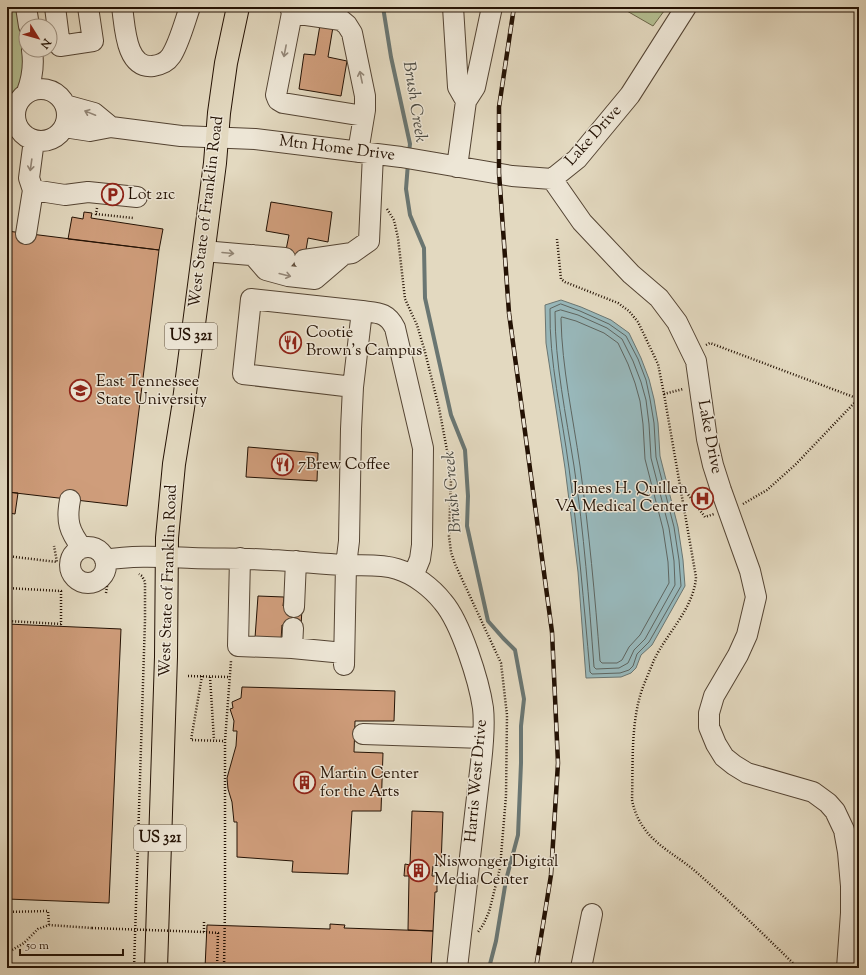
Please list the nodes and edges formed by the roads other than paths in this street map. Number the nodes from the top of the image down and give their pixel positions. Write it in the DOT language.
graph roads {
  1 [pos="26,7"];
  2 [pos="55,7"];
  3 [pos="88,7"];
  4 [pos="122,7"];
  5 [pos="190,7"];
  6 [pos="238,7"];
  7 [pos="453,7"];
  8 [pos="492,7"];
  9 [pos="686,7"];
  10 [pos="291,10"];
  11 [pos="28,18"];
  12 [pos="33,58"];
  13 [pos="35,58"];
  14 [pos="60,99"];
  15 [pos="466,101"];
  16 [pos="15,107"];
  17 [pos="364,116"];
  18 [pos="64,127"];
  19 [pos="111,127"];
  20 [pos="217,137"];
  21 [pos="41,140"];
  22 [pos="366,153"];
  23 [pos="457,166"];
  24 [pos="552,179"];
  25 [pos="33,190"];
  26 [pos="137,197"];
  27 [pos="26,234"];
  28 [pos="203,251"];
  29 [pos="343,254"];
  30 [pos="253,255"];
  31 [pos="284,258"];
  32 [pos="304,260"];
  33 [pos="362,311"];
  34 [pos="353,387"];
  35 [pos="70,500"];
  36 [pos="82,548"];
  37 [pos="167,557"];
  38 [pos="240,558"];
  39 [pos="296,561"];
  40 [pos="346,565"];
  41 [pos="109,567"];
  42 [pos="413,576"];
  43 [pos="294,607"];
  44 [pos="293,628"];
  45 [pos="292,648"];
  46 [pos="363,734"];
  47 [pos="483,738"];
  48 [pos="855,886"];
  49 [pos="592,914"];
  50 [pos="156,968"];
  51 [pos="457,968"];
  52 [pos="581,968"];
  53 [pos="846,968"];
  1 -- 11 [label="street"];
  2 -- 3 [label="street"];
  4 -- 5 [label="street"];
  6 -- 20 [label="highway, West State of Franklin Road / US 321"];
  7 -- 15 [label="street"];
  8 -- 15 [label="street"];
  9 -- 24 [label="street, Lake Drive"];
  17 -- 10 [label="street, one-way"];
  10 -- 17 [label="street, one-way"];
  12 -- 16 [label="street"];
  13 -- 14 [label="street"];
  14 -- 16 [label="street"];
  14 -- 18 [label="street"];
  19 -- 14 [label="street, one-way"];
  15 -- 23 [label="street"];
  16 -- 21 [label="street"];
  17 -- 22 [label="street"];
  18 -- 19 [label="street"];
  18 -- 21 [label="street"];
  19 -- 20 [label="street, Mtn Home Drive"];
  20 -- 22 [label="street, Mtn Home Drive"];
  20 -- 28 [label="highway, West State of Franklin Road / US 321"];
  21 -- 25 [label="street"];
  22 -- 23 [label="street, Mtn Home Drive"];
  22 -- 29 [label="street"];
  23 -- 24 [label="street, Mtn Home Drive"];
  24 -- 48 [label="street, Lake Drive"];
  25 -- 26 [label="street"];
  25 -- 27 [label="street"];
  28 -- 30 [label="street, one-way"];
  28 -- 37 [label="highway, West State of Franklin Road / US 321"];
  30 -- 29 [label="street, one-way"];
  29 -- 32 [label="street"];
  30 -- 31 [label="street"];
  33 -- 34 [label="street"];
  33 -- 34 [label="street"];
  33 -- 42 [label="street"];
  34 -- 40 [label="street"];
  35 -- 36 [label="street"];
  36 -- 41 [label="street"];
  36 -- 41 [label="street"];
  37 -- 38 [label="street, Harris West Drive"];
  37 -- 41 [label="street, Harris West Drive"];
  37 -- 50 [label="highway, West State of Franklin Road / US 321"];
  38 -- 39 [label="street, Harris West Drive"];
  38 -- 45 [label="street"];
  39 -- 40 [label="street, Harris West Drive"];
  39 -- 43 [label="street"];
  40 -- 42 [label="street, Harris West Drive"];
  40 -- 45 [label="street"];
  42 -- 47 [label="street, Harris West Drive"];
  44 -- 45 [label="street"];
  46 -- 47 [label="street"];
  47 -- 51 [label="street, Harris West Drive"];
  48 -- 53 [label="street, Lake Drive"];
  49 -- 52 [label="street"];
}
